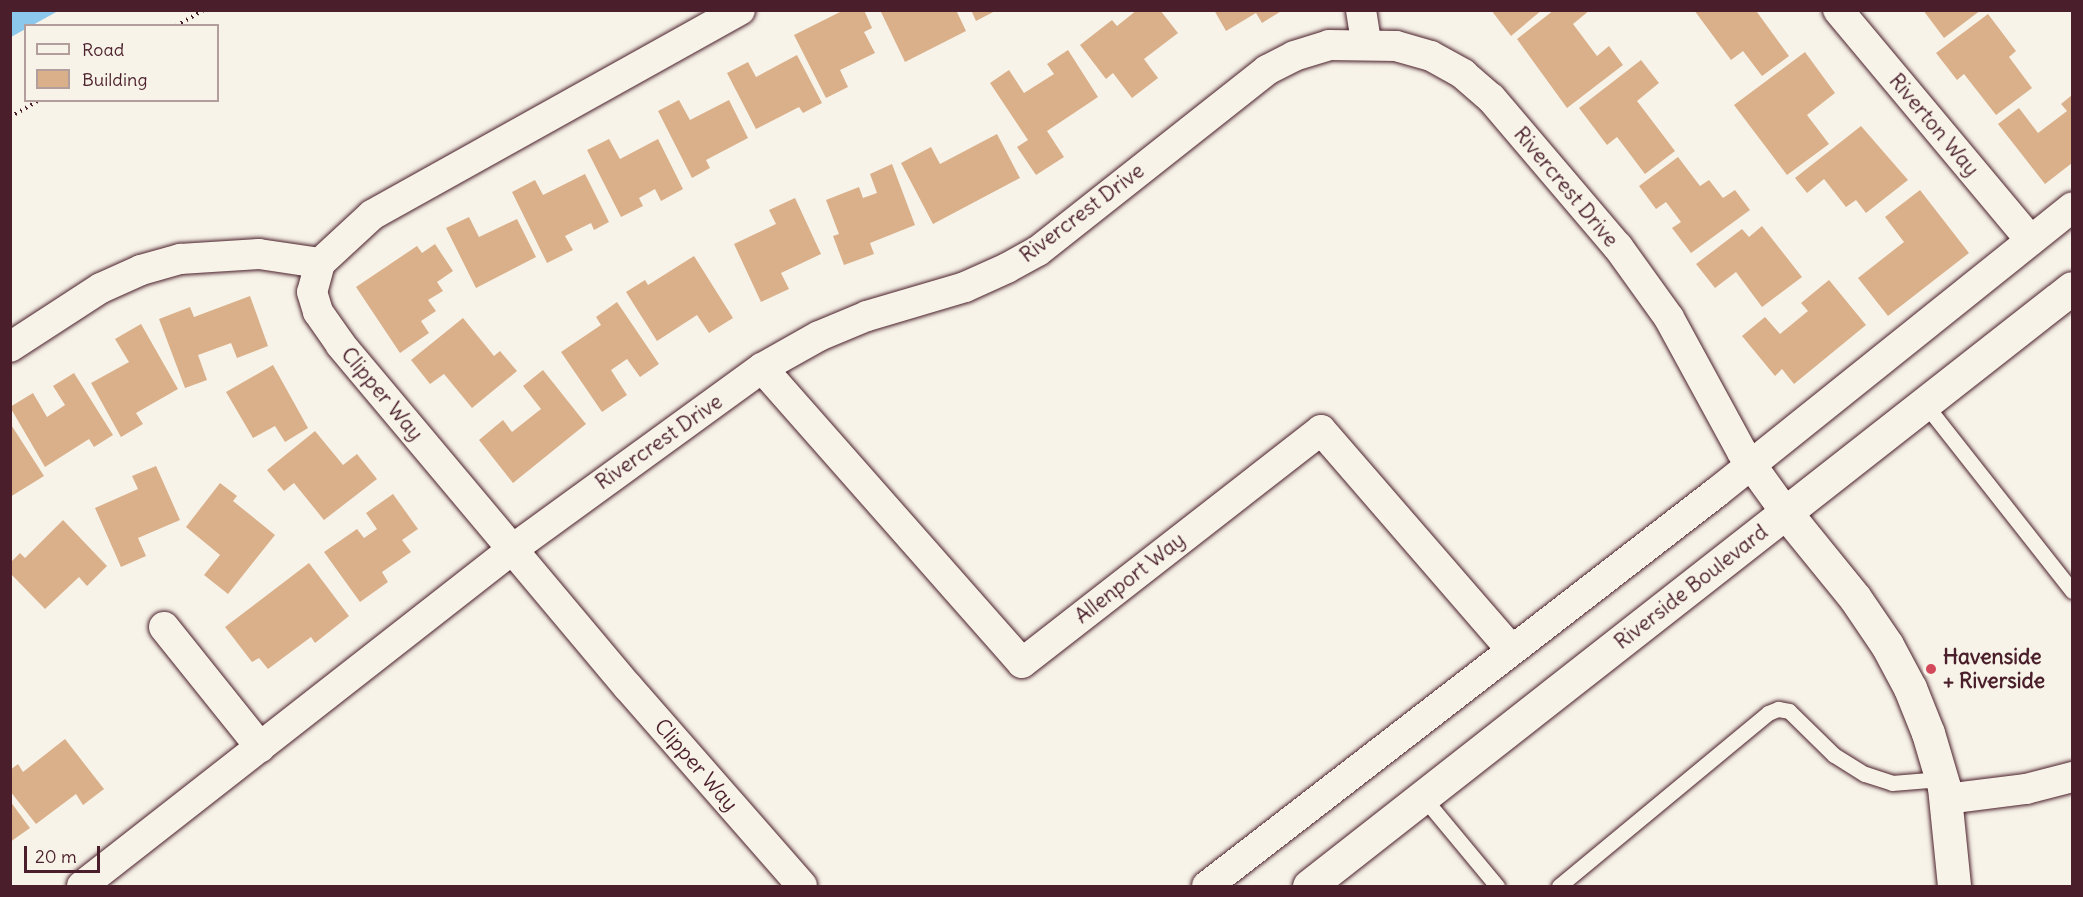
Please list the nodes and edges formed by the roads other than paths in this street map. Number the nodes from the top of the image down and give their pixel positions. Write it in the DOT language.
graph roads {
  1 [pos="740,10"];
  2 [pos="1361,10"];
  3 [pos="1838,10"];
  4 [pos="1366,43"];
  5 [pos="2073,208"];
  6 [pos="2030,240"];
  7 [pos="320,263"];
  8 [pos="2073,288"];
  9 [pos="10,347"];
  10 [pos="762,368"];
  11 [pos="1925,404"];
  12 [pos="1751,464"];
  13 [pos="1786,513"];
  14 [pos="514,548"];
  15 [pos="2073,591"];
  16 [pos="164,627"];
  17 [pos="1510,648"];
  18 [pos="260,747"];
  19 [pos="2073,777"];
  20 [pos="1944,789"];
  21 [pos="1423,797"];
  22 [pos="82,886"];
  23 [pos="802,886"];
  24 [pos="1207,886"];
  25 [pos="1309,886"];
  26 [pos="1497,886"];
  27 [pos="1558,886"];
  28 [pos="1954,886"];
  1 -- 7 [label="street"];
  2 -- 4 [label="street"];
  3 -- 6 [label="street, Riverton Way"];
  4 -- 10 [label="street, Rivercrest Drive"];
  4 -- 12 [label="street, Rivercrest Drive"];
  5 -- 6 [label="street"];
  6 -- 12 [label="street"];
  7 -- 9 [label="street"];
  7 -- 14 [label="street, Clipper Way"];
  8 -- 11 [label="main road, Riverside Boulevard"];
  10 -- 14 [label="street, Rivercrest Drive"];
  10 -- 17 [label="street, Allenport Way"];
  11 -- 13 [label="main road, Riverside Boulevard"];
  11 -- 15 [label="lane"];
  12 -- 13 [label="street, Rivercrest Drive"];
  12 -- 17 [label="street"];
  13 -- 20 [label="main road"];
  13 -- 21 [label="main road, Riverside Boulevard"];
  14 -- 18 [label="street, Rivercrest Drive"];
  14 -- 23 [label="street, Clipper Way"];
  16 -- 18 [label="street"];
  17 -- 24 [label="street"];
  18 -- 22 [label="street, Rivercrest Drive"];
  19 -- 20 [label="street"];
  20 -- 27 [label="lane"];
  20 -- 28 [label="main road"];
  21 -- 25 [label="main road, Riverside Boulevard"];
  21 -- 26 [label="lane"];
}
